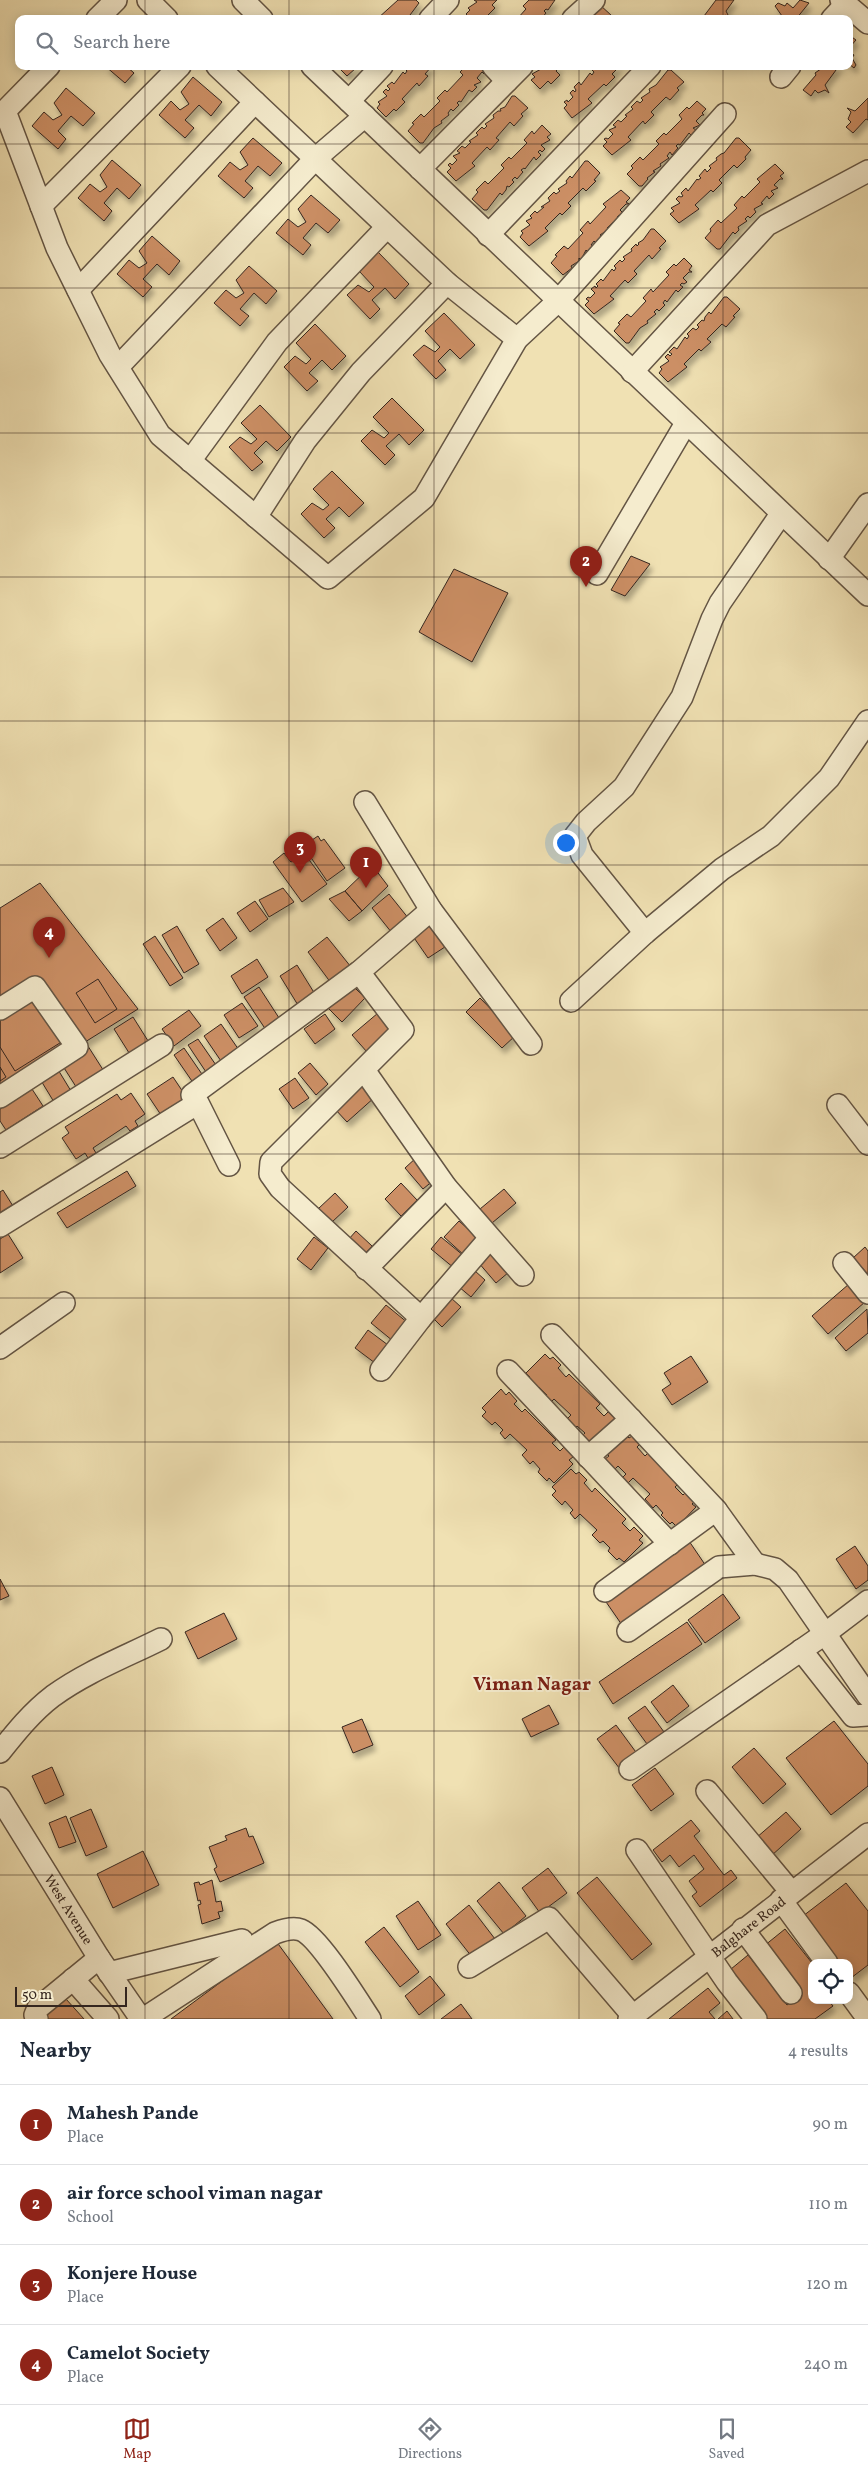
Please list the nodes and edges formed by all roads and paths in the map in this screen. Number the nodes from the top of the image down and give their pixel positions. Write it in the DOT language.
graph roads {
  1 [pos="116,0"];
  2 [pos="148,0"];
  3 [pos="243,0"];
  4 [pos="594,0"];
  5 [pos="840,8"];
  6 [pos="101,15"];
  7 [pos="163,15"];
  8 [pos="258,15"];
  9 [pos="577,15"];
  10 [pos="868,23"];
  11 [pos="46,70"];
  12 [pos="176,70"];
  13 [pos="221,70"];
  14 [pos="316,70"];
  15 [pos="378,70"];
  16 [pos="646,70"];
  17 [pos="500,74"];
  18 [pos="349,101"];
  19 [pos="255,102"];
  20 [pos="725,114"];
  21 [pos="365,116"];
  22 [pos="315,159"];
  23 [pos="420,169"];
  24 [pos="868,171"];
  25 [pos="41,206"];
  26 [pos="387,227"];
  27 [pos="488,234"];
  28 [pos="447,283"];
  29 [pos="78,290"];
  30 [pos="558,301"];
  31 [pos="517,339"];
  32 [pos="118,368"];
  33 [pos="632,372"];
  34 [pos="686,423"];
  35 [pos="190,461"];
  36 [pos="868,504"];
  37 [pos="781,514"];
  38 [pos="256,517"];
  39 [pos="829,559"];
  40 [pos="597,574"];
  41 [pos="868,596"];
  42 [pos="868,721"];
  43 [pos="364,802"];
  44 [pos="431,910"];
  45 [pos="644,933"];
  46 [pos="359,972"];
  47 [pos="570,1001"];
  48 [pos="0,1009"];
  49 [pos="531,1044"];
  50 [pos="162,1045"];
  51 [pos="364,1070"];
  52 [pos="192,1095"];
  53 [pos="0,1097"];
  54 [pos="838,1105"];
  55 [pos="868,1144"];
  56 [pos="0,1147"];
  57 [pos="229,1165"];
  58 [pos="446,1187"];
  59 [pos="0,1226"];
  60 [pos="490,1238"];
  61 [pos="844,1263"];
  62 [pos="366,1268"];
  63 [pos="523,1275"];
  64 [pos="868,1293"];
  65 [pos="64,1303"];
  66 [pos="421,1318"];
  67 [pos="552,1335"];
  68 [pos="0,1348"];
  69 [pos="381,1370"];
  70 [pos="508,1371"];
  71 [pos="631,1419"];
  72 [pos="588,1457"];
  73 [pos="716,1510"];
  74 [pos="670,1544"];
  75 [pos="755,1564"];
  76 [pos="605,1591"];
  77 [pos="868,1601"];
  78 [pos="628,1631"];
  79 [pos="826,1634"];
  80 [pos="161,1639"];
  81 [pos="801,1650"];
  82 [pos="868,1696"];
  83 [pos="868,1715"];
  84 [pos="0,1752"];
  85 [pos="630,1769"];
  86 [pos="707,1791"];
  87 [pos="0,1798"];
  88 [pos="868,1834"];
  89 [pos="637,1850"];
  90 [pos="786,1896"];
  91 [pos="743,1929"];
  92 [pos="242,1940"];
  93 [pos="709,1955"];
  94 [pos="825,1959"];
  95 [pos="104,1965"];
  96 [pos="469,1967"];
  97 [pos="73,1979"];
  98 [pos="792,1993"];
  99 [pos="853,1998"];
  100 [pos="631,2018"];
  101 [pos="38,2019"];
  102 [pos="108,2019"];
  103 [pos="142,2019"];
  104 [pos="370,2019"];
  105 [pos="756,2019"];
  106 [pos="868,2019"];
  1 -- 6 [label="street"];
  2 -- 7 [label="street"];
  3 -- 8 [label="street"];
  4 -- 9 [label="street"];
  5 -- 10 [label="street"];
  11 -- 25 [label="street"];
  12 -- 25 [label="street"];
  13 -- 19 [label="street"];
  14 -- 18 [label="street"];
  15 -- 18 [label="street"];
  16 -- 27 [label="street"];
  17 -- 23 [label="street"];
  18 -- 21 [label="street"];
  19 -- 22 [label="street"];
  19 -- 29 [label="street"];
  20 -- 30 [label="street"];
  21 -- 22 [label="street"];
  21 -- 23 [label="street"];
  22 -- 26 [label="street"];
  22 -- 32 [label="street"];
  23 -- 27 [label="street"];
  24 -- 33 [label="street"];
  25 -- 29 [label="street"];
  26 -- 28 [label="street"];
  26 -- 35 [label="street"];
  27 -- 30 [label="street"];
  28 -- 31 [label="street"];
  28 -- 38 [label="street"];
  29 -- 32 [label="street"];
  30 -- 31 [label="street"];
  30 -- 33 [label="street"];
  31 -- 38 [label="street"];
  32 -- 35 [label="street"];
  33 -- 34 [label="street"];
  34 -- 37 [label="street"];
  34 -- 40 [label="street"];
  35 -- 38 [label="street"];
  36 -- 39 [label="street"];
  37 -- 39 [label="street"];
  37 -- 45 [label="street"];
  39 -- 41 [label="street"];
  42 -- 45 [label="street"];
  43 -- 44 [label="street"];
  44 -- 46 [label="street"];
  44 -- 49 [label="street"];
  45 -- 47 [label="street"];
  46 -- 51 [label="street"];
  46 -- 52 [label="street"];
  48 -- 53 [label="street"];
  50 -- 56 [label="street"];
  51 -- 58 [label="street"];
  51 -- 62 [label="street"];
  54 -- 55 [label="street"];
  57 -- 59 [label="street"];
  58 -- 60 [label="street"];
  58 -- 62 [label="street"];
  60 -- 63 [label="street"];
  60 -- 66 [label="street"];
  61 -- 64 [label="street"];
  62 -- 66 [label="street"];
  65 -- 68 [label="street"];
  66 -- 69 [label="street"];
  67 -- 71 [label="street"];
  70 -- 72 [label="street"];
  71 -- 72 [label="street"];
  71 -- 73 [label="street"];
  72 -- 74 [label="street"];
  73 -- 74 [label="street"];
  73 -- 75 [label="street"];
  74 -- 76 [label="street"];
  75 -- 78 [label="street"];
  75 -- 79 [label="street"];
  77 -- 79 [label="street"];
  79 -- 81 [label="street"];
  79 -- 82 [label="street"];
  80 -- 84 [label="street"];
  81 -- 83 [label="street"];
  81 -- 85 [label="street"];
  86 -- 90 [label="street"];
  87 -- 95 [label="street, West Avenue"];
  88 -- 90 [label="street, Balghare Road"];
  89 -- 93 [label="street"];
  90 -- 91 [label="street, Balghare Road"];
  90 -- 94 [label="street"];
  91 -- 93 [label="street, Balghare Road"];
  91 -- 98 [label="street"];
  92 -- 95 [label="street"];
  93 -- 100 [label="street, Balghare Road"];
  93 -- 105 [label="street"];
  95 -- 97 [label="street"];
  95 -- 103 [label="street, West Avenue"];
  96 -- 100 [label="street"];
  97 -- 101 [label="street"];
  97 -- 102 [label="street"];
  99 -- 106 [label="street"];
  103 -- 104 [label="street"];
}
